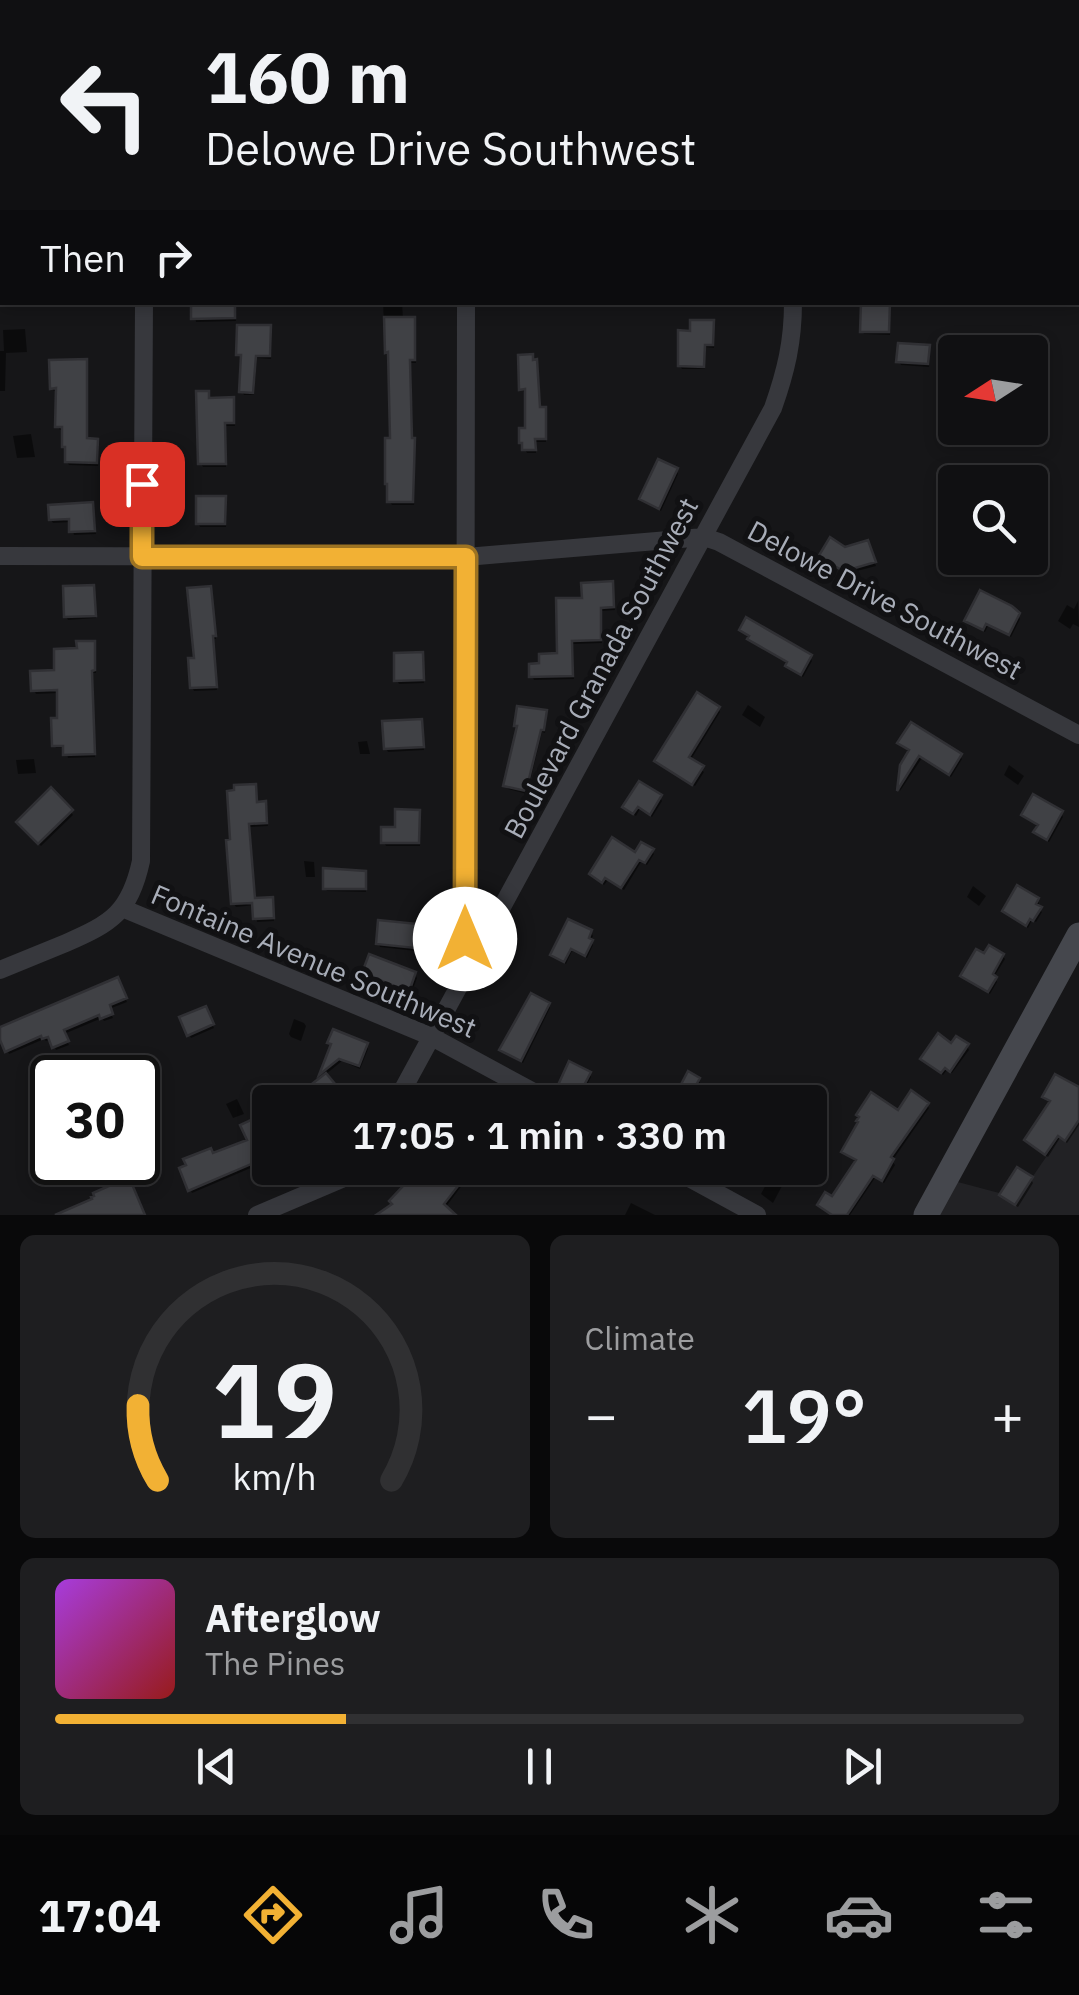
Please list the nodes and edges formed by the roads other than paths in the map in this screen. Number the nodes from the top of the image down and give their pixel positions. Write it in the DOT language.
graph roads {
  1 [pos="144,305"];
  2 [pos="466,305"];
  3 [pos="793,305"];
  4 [pos="704,537"];
  5 [pos="0,556"];
  6 [pos="142,557"];
  7 [pos="466,557"];
  8 [pos="1079,735"];
  9 [pos="122,908"];
  10 [pos="1079,935"];
  11 [pos="0,970"];
  12 [pos="465,977"];
  13 [pos="432,1037"];
  14 [pos="405,1085"];
  15 [pos="521,1085"];
  16 [pos="328,1185"];
  17 [pos="702,1185"];
  18 [pos="258,1215"];
  19 [pos="758,1215"];
  20 [pos="926,1215"];
  1 -- 6 [label="street"];
  2 -- 7 [label="street"];
  3 -- 4 [label="street, Boulevard Granada Southwest"];
  4 -- 7 [label="street, Delowe Drive Southwest"];
  4 -- 8 [label="street, Delowe Drive Southwest"];
  4 -- 12 [label="street, Boulevard Granada Southwest"];
  5 -- 6 [label="street, Delowe Drive Southwest"];
  6 -- 7 [label="street, Delowe Drive Southwest"];
  6 -- 9 [label="street"];
  7 -- 12 [label="street"];
  9 -- 11 [label="street, Fontaine Avenue Southwest"];
  9 -- 13 [label="street, Fontaine Avenue Southwest"];
  10 -- 20 [label="street"];
  12 -- 13 [label="street, Boulevard Granada Southwest"];
  13 -- 14 [label="street, Boulevard Granada Southwest"];
  13 -- 15 [label="street, Fontaine Avenue Southwest"];
  16 -- 18 [label="street"];
  17 -- 19 [label="street"];
}
